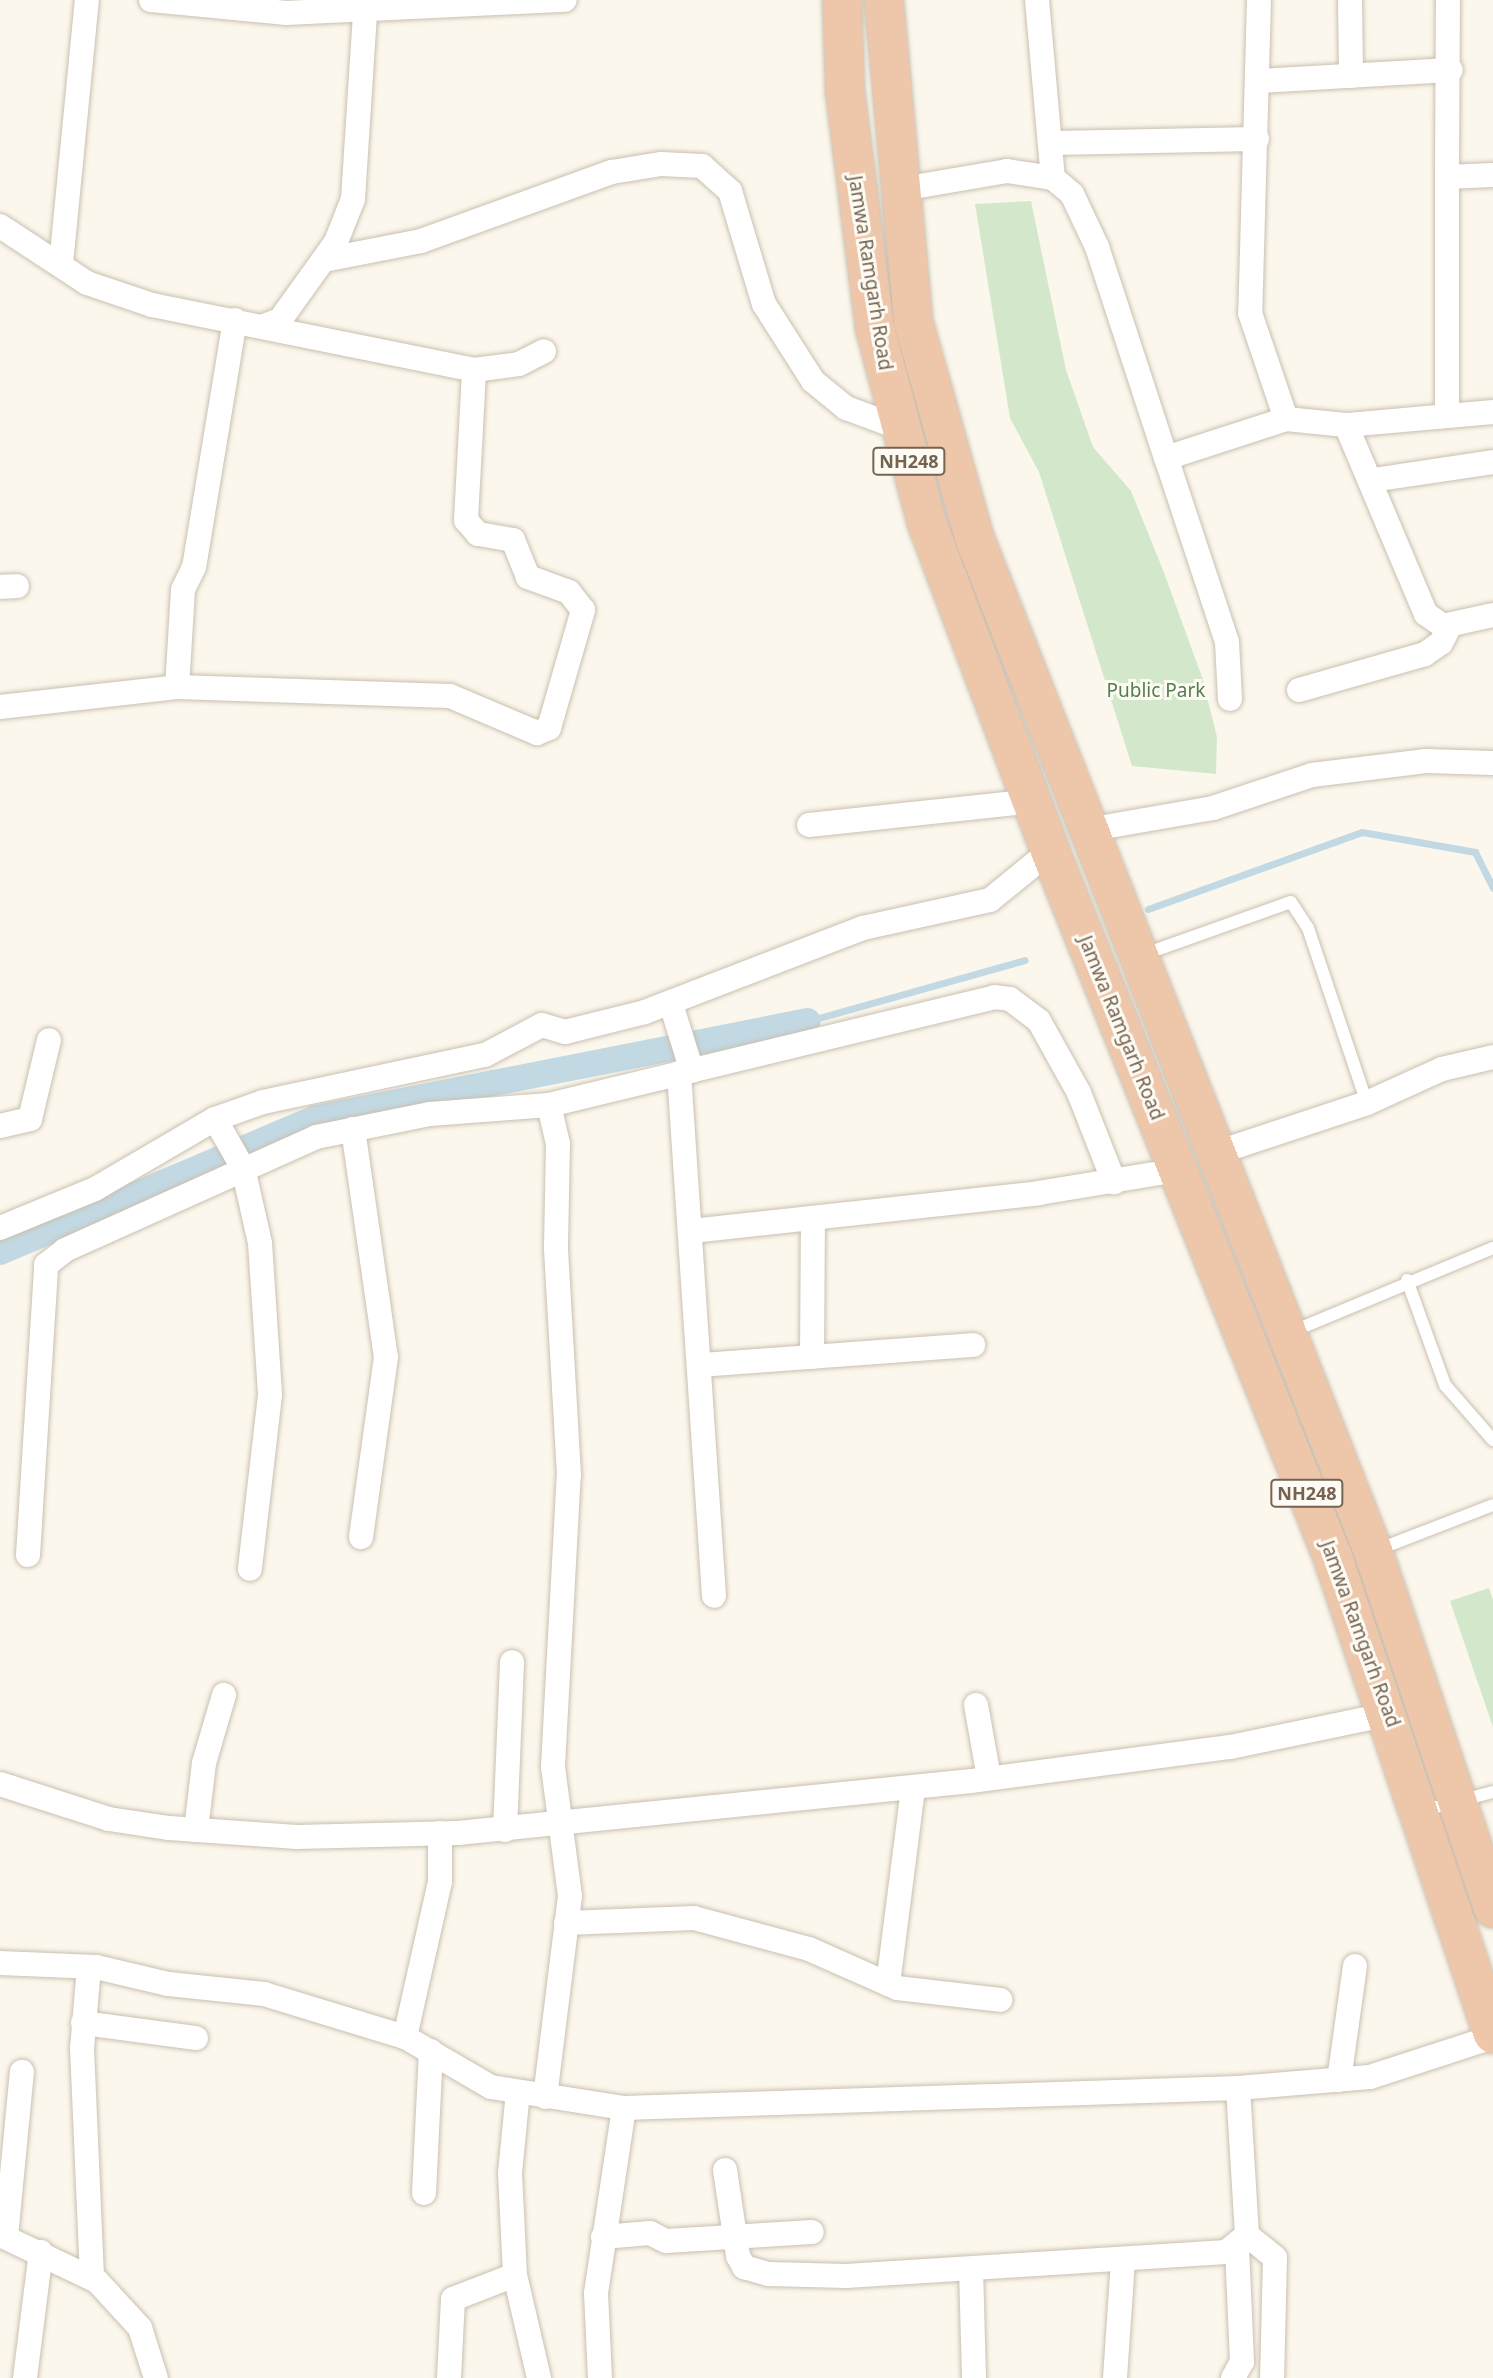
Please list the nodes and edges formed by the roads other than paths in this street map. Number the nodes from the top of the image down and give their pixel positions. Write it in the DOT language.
graph roads {
  1 [pos="87,0"];
  2 [pos="151,0"];
  3 [pos="565,0"];
  4 [pos="842,0"];
  5 [pos="884,0"];
  6 [pos="1037,0"];
  7 [pos="1259,0"];
  8 [pos="1350,0"];
  9 [pos="1448,0"];
  10 [pos="366,6"];
  11 [pos="1451,70"];
  12 [pos="1351,76"];
  13 [pos="1259,81"];
  14 [pos="1257,139"];
  15 [pos="1052,142"];
  16 [pos="1493,175"];
  17 [pos="1447,177"];
  18 [pos="1053,178"];
  19 [pos="898,201"];
  20 [pos="860,220"];
  21 [pos="0,226"];
  22 [pos="324,260"];
  23 [pos="61,264"];
  24 [pos="235,320"];
  25 [pos="264,326"];
  26 [pos="544,351"];
  27 [pos="474,370"];
  28 [pos="1493,412"];
  29 [pos="1447,415"];
  30 [pos="1286,419"];
  31 [pos="1346,425"];
  32 [pos="900,428"];
  33 [pos="1167,458"];
  34 [pos="1493,462"];
  35 [pos="1373,480"];
  36 [pos="1493,615"];
  37 [pos="1450,625"];
  38 [pos="177,687"];
  39 [pos="1298,690"];
  40 [pos="1230,699"];
  41 [pos="0,707"];
  42 [pos="1493,763"];
  43 [pos="1032,801"];
  44 [pos="809,825"];
  45 [pos="1087,830"];
  46 [pos="1050,851"];
  47 [pos="1135,948"];
  48 [pos="674,1015"];
  49 [pos="49,1040"];
  50 [pos="1493,1057"];
  51 [pos="687,1068"];
  52 [pos="1367,1103"];
  53 [pos="550,1105"];
  54 [pos="219,1124"];
  55 [pos="0,1126"];
  56 [pos="353,1129"];
  57 [pos="1219,1152"];
  58 [pos="241,1163"];
  59 [pos="1178,1170"];
  60 [pos="1114,1182"];
  61 [pos="813,1220"];
  62 [pos="0,1228"];
  63 [pos="692,1231"];
  64 [pos="1493,1248"];
  65 [pos="1407,1279"];
  66 [pos="1289,1333"];
  67 [pos="973,1345"];
  68 [pos="812,1357"];
  69 [pos="701,1365"];
  70 [pos="1493,1440"];
  71 [pos="1493,1505"];
  72 [pos="360,1537"];
  73 [pos="1373,1551"];
  74 [pos="28,1555"];
  75 [pos="250,1569"];
  76 [pos="714,1596"];
  77 [pos="512,1662"];
  78 [pos="224,1695"];
  79 [pos="976,1705"];
  80 [pos="1390,1714"];
  81 [pos="989,1778"];
  82 [pos="0,1784"];
  83 [pos="913,1787"];
  84 [pos="1476,1797"];
  85 [pos="1421,1811"];
  86 [pos="564,1827"];
  87 [pos="195,1830"];
  88 [pos="505,1830"];
  89 [pos="440,1833"];
  90 [pos="1493,1908"];
  91 [pos="566,1923"];
  92 [pos="0,1963"];
  93 [pos="1355,1966"];
  94 [pos="89,1967"];
  95 [pos="888,1984"];
  96 [pos="1000,2000"];
  97 [pos="83,2023"];
  98 [pos="1493,2035"];
  99 [pos="405,2037"];
  100 [pos="196,2038"];
  101 [pos="431,2051"];
  102 [pos="22,2072"];
  103 [pos="1339,2080"];
  104 [pos="1238,2088"];
  105 [pos="518,2092"];
  106 [pos="545,2097"];
  107 [pos="624,2108"];
  108 [pos="725,2170"];
  109 [pos="424,2193"];
  110 [pos="812,2232"];
  111 [pos="3,2236"];
  112 [pos="603,2237"];
  113 [pos="735,2238"];
  114 [pos="1242,2241"];
  115 [pos="41,2252"];
  116 [pos="1124,2260"];
  117 [pos="971,2269"];
  118 [pos="514,2275"];
  119 [pos="92,2278"];
  120 [pos="25,2378"];
  121 [pos="156,2378"];
  122 [pos="449,2378"];
  123 [pos="539,2378"];
  124 [pos="600,2378"];
  125 [pos="974,2378"];
  126 [pos="1115,2378"];
  127 [pos="1233,2378"];
  128 [pos="1272,2378"];
  1 -- 23 [label="street"];
  2 -- 10 [label="street"];
  3 -- 10 [label="street"];
  4 -- 20 [label="highway, Jamwa Ramgarh Road / NH248"];
  5 -- 19 [label="highway, Jamwa Ramgarh Road / NH248"];
  6 -- 15 [label="street"];
  7 -- 13 [label="street"];
  8 -- 12 [label="street"];
  9 -- 11 [label="street"];
  10 -- 22 [label="street"];
  11 -- 12 [label="street"];
  11 -- 17 [label="street"];
  12 -- 13 [label="street"];
  13 -- 14 [label="street"];
  14 -- 15 [label="street"];
  14 -- 30 [label="street"];
  15 -- 18 [label="street"];
  16 -- 17 [label="street"];
  17 -- 29 [label="street"];
  18 -- 19 [label="street"];
  18 -- 33 [label="street"];
  19 -- 20 [label="highway"];
  19 -- 45 [label="highway, Jamwa Ramgarh Road / NH248"];
  20 -- 32 [label="highway, Jamwa Ramgarh Road / NH248"];
  21 -- 23 [label="street"];
  22 -- 25 [label="street"];
  22 -- 32 [label="street"];
  23 -- 24 [label="street"];
  24 -- 25 [label="street"];
  24 -- 38 [label="street"];
  25 -- 27 [label="street"];
  26 -- 27 [label="street"];
  27 -- 38 [label="street"];
  28 -- 29 [label="street"];
  29 -- 31 [label="street"];
  30 -- 31 [label="street"];
  30 -- 33 [label="street"];
  31 -- 35 [label="street"];
  32 -- 43 [label="highway, Jamwa Ramgarh Road / NH248"];
  33 -- 40 [label="street"];
  34 -- 35 [label="street"];
  35 -- 37 [label="street"];
  36 -- 37 [label="street"];
  37 -- 39 [label="street"];
  38 -- 41 [label="street"];
  42 -- 45 [label="street"];
  43 -- 44 [label="street"];
  43 -- 46 [label="highway, Jamwa Ramgarh Road / NH248"];
  45 -- 47 [label="highway, Jamwa Ramgarh Road / NH248"];
  46 -- 48 [label="street"];
  46 -- 59 [label="highway, Jamwa Ramgarh Road / NH248"];
  47 -- 52 [label="lane"];
  47 -- 57 [label="highway, Jamwa Ramgarh Road / NH248"];
  48 -- 51 [label="street"];
  48 -- 54 [label="street"];
  49 -- 55 [label="street"];
  50 -- 52 [label="street"];
  51 -- 53 [label="street"];
  51 -- 60 [label="street"];
  51 -- 63 [label="street"];
  52 -- 57 [label="street"];
  53 -- 56 [label="street"];
  53 -- 86 [label="street"];
  54 -- 58 [label="street"];
  54 -- 62 [label="street"];
  56 -- 58 [label="street"];
  56 -- 72 [label="street"];
  57 -- 66 [label="highway, Jamwa Ramgarh Road / NH248"];
  58 -- 74 [label="street"];
  58 -- 75 [label="street"];
  59 -- 60 [label="street"];
  59 -- 80 [label="highway, Jamwa Ramgarh Road / NH248"];
  60 -- 61 [label="street"];
  61 -- 63 [label="street"];
  61 -- 68 [label="street"];
  63 -- 69 [label="street"];
  64 -- 65 [label="lane"];
  65 -- 66 [label="lane"];
  65 -- 70 [label="lane"];
  66 -- 73 [label="highway, Jamwa Ramgarh Road / NH248"];
  67 -- 68 [label="street"];
  68 -- 69 [label="street"];
  69 -- 76 [label="street"];
  71 -- 73 [label="lane"];
  73 -- 84 [label="highway, Jamwa Ramgarh Road / NH248"];
  77 -- 88 [label="street"];
  78 -- 87 [label="street"];
  79 -- 81 [label="street"];
  80 -- 81 [label="street"];
  80 -- 85 [label="highway, Jamwa Ramgarh Road / NH248"];
  81 -- 83 [label="street"];
  82 -- 87 [label="street"];
  83 -- 86 [label="street"];
  83 -- 95 [label="street"];
  84 -- 85 [label="lane"];
  84 -- 90 [label="highway, Jamwa Ramgarh Road / NH248"];
  85 -- 98 [label="highway, Jamwa Ramgarh Road / NH248"];
  86 -- 88 [label="street"];
  86 -- 91 [label="street"];
  87 -- 89 [label="street"];
  88 -- 89 [label="street"];
  89 -- 99 [label="street"];
  91 -- 95 [label="street"];
  91 -- 106 [label="street"];
  92 -- 94 [label="street"];
  93 -- 103 [label="street"];
  94 -- 97 [label="street"];
  94 -- 99 [label="street"];
  95 -- 96 [label="street"];
  97 -- 100 [label="street"];
  97 -- 119 [label="street"];
  98 -- 103 [label="street"];
  99 -- 101 [label="street"];
  101 -- 105 [label="street"];
  101 -- 109 [label="street"];
  102 -- 111 [label="street"];
  103 -- 104 [label="street"];
  104 -- 107 [label="street"];
  104 -- 114 [label="street"];
  105 -- 106 [label="street"];
  105 -- 118 [label="street"];
  106 -- 107 [label="street"];
  107 -- 112 [label="street"];
  108 -- 113 [label="street"];
  110 -- 113 [label="street"];
  111 -- 115 [label="street"];
  112 -- 113 [label="street"];
  112 -- 124 [label="street"];
  113 -- 117 [label="street"];
  114 -- 116 [label="street"];
  114 -- 127 [label="street"];
  114 -- 128 [label="street"];
  115 -- 119 [label="street"];
  115 -- 120 [label="street"];
  116 -- 117 [label="street"];
  116 -- 126 [label="street"];
  117 -- 125 [label="street"];
  118 -- 122 [label="street"];
  118 -- 123 [label="street"];
  119 -- 121 [label="street"];
}
